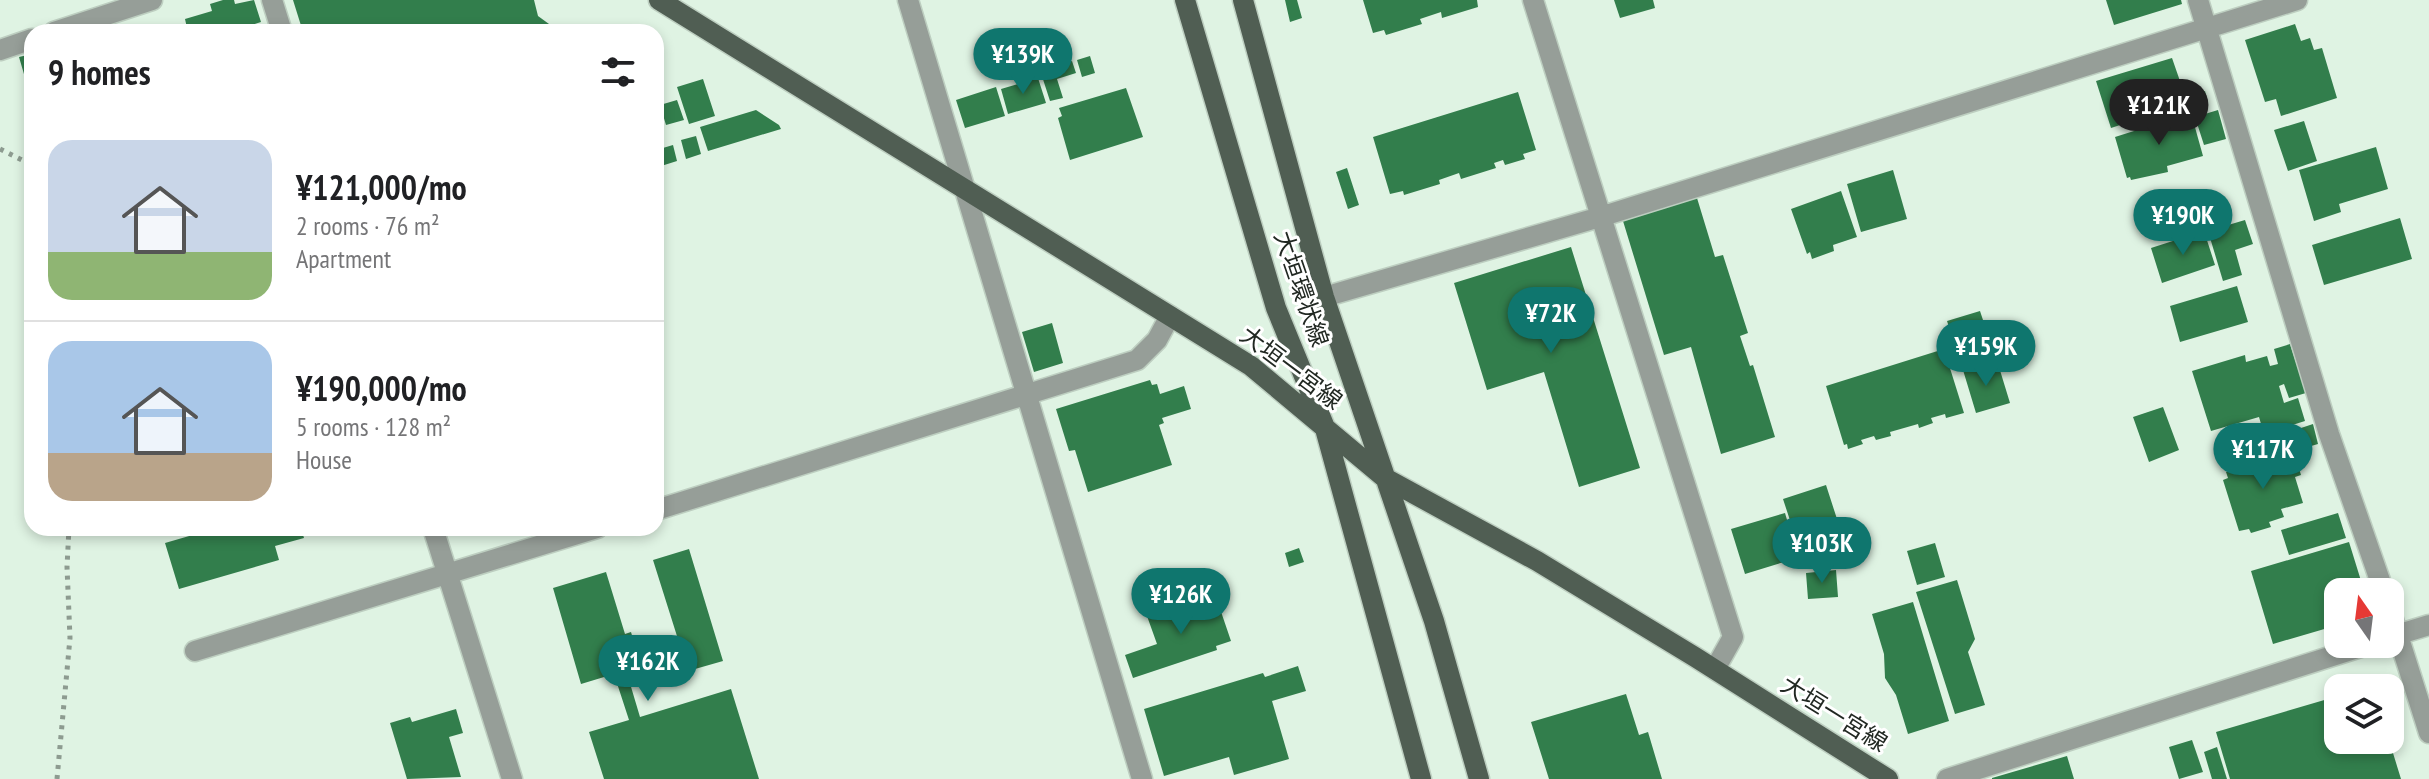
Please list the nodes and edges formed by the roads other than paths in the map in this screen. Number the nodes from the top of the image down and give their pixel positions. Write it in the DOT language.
graph roads {
  1 [pos="152,0"];
  2 [pos="272,0"];
  3 [pos="659,0"];
  4 [pos="908,0"];
  5 [pos="1185,0"];
  6 [pos="1243,0"];
  7 [pos="1533,0"];
  8 [pos="2198,0"];
  9 [pos="2297,0"];
  10 [pos="78,24"];
  11 [pos="280,24"];
  12 [pos="2206,28"];
  13 [pos="24,42"];
  14 [pos="0,50"];
  15 [pos="968,192"];
  16 [pos="1600,217"];
  17 [pos="1324,297"];
  18 [pos="1170,316"];
  19 [pos="1026,396"];
  20 [pos="1324,425"];
  21 [pos="1385,478"];
  22 [pos="664,508"];
  23 [pos="435,536"];
  24 [pos="571,536"];
  25 [pos="447,574"];
  26 [pos="2379,578"];
  27 [pos="2429,625"];
  28 [pos="2404,633"];
  29 [pos="195,651"];
  30 [pos="2326,658"];
  31 [pos="2402,658"];
  32 [pos="1715,669"];
  33 [pos="2429,733"];
  34 [pos="512,779"];
  35 [pos="1142,779"];
  36 [pos="1421,779"];
  37 [pos="1479,779"];
  38 [pos="1888,779"];
  39 [pos="1947,779"];
  1 -- 10 [label="street"];
  2 -- 11 [label="street"];
  3 -- 15 [label="main road, 大垣一宮線"];
  4 -- 15 [label="street"];
  5 -- 20 [label="main road, 大垣環状線"];
  6 -- 17 [label="main road, 大垣環状線"];
  7 -- 16 [label="street"];
  8 -- 12 [label="street"];
  9 -- 12 [label="street"];
  12 -- 16 [label="street"];
  12 -- 26 [label="street"];
  13 -- 14 [label="street"];
  15 -- 18 [label="main road, 大垣一宮線"];
  15 -- 19 [label="street"];
  16 -- 17 [label="street"];
  16 -- 32 [label="street"];
  17 -- 21 [label="main road, 大垣環状線"];
  18 -- 19 [label="street"];
  18 -- 20 [label="main road, 大垣一宮線"];
  19 -- 22 [label="street"];
  19 -- 35 [label="street"];
  20 -- 21 [label="main road, 大垣一宮線"];
  20 -- 36 [label="main road, 大垣環状線"];
  21 -- 32 [label="main road, 大垣一宮線"];
  21 -- 37 [label="main road, 大垣環状線"];
  23 -- 25 [label="street"];
  24 -- 25 [label="street"];
  25 -- 29 [label="street"];
  25 -- 34 [label="street"];
  27 -- 28 [label="street"];
  30 -- 39 [label="street"];
  31 -- 33 [label="street"];
  32 -- 38 [label="main road, 大垣一宮線"];
}
